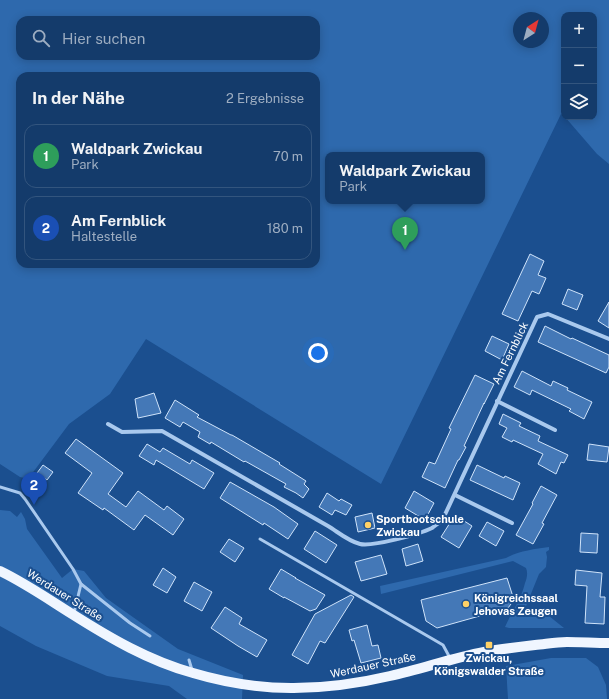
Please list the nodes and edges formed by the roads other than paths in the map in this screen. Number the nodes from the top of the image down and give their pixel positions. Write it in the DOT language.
graph roads {
  1 [pos="609,339"];
  2 [pos="497,401"];
  3 [pos="108,424"];
  4 [pos="555,430"];
  5 [pos="0,487"];
  6 [pos="455,495"];
  7 [pos="512,523"];
  8 [pos="260,539"];
  9 [pos="0,571"];
  10 [pos="81,584"];
  11 [pos="74,615"];
  12 [pos="150,636"];
  13 [pos="609,643"];
  14 [pos="190,660"];
  15 [pos="451,660"];
  16 [pos="193,673"];
  1 -- 2 [label="street, Am Fernblick"];
  2 -- 4 [label="street, Am Fernblick"];
  2 -- 6 [label="street, Am Fernblick"];
  3 -- 6 [label="street, Am Fernblick"];
  5 -- 10 [label="lane"];
  6 -- 7 [label="street"];
  8 -- 15 [label="lane"];
  9 -- 11 [label="main road, Werdauer Straße"];
  10 -- 11 [label="lane"];
  10 -- 12 [label="lane"];
  11 -- 16 [label="main road, Werdauer Straße"];
  13 -- 15 [label="main road, Werdauer Straße"];
  14 -- 16 [label="lane"];
  15 -- 16 [label="main road, Werdauer Straße"];
}
